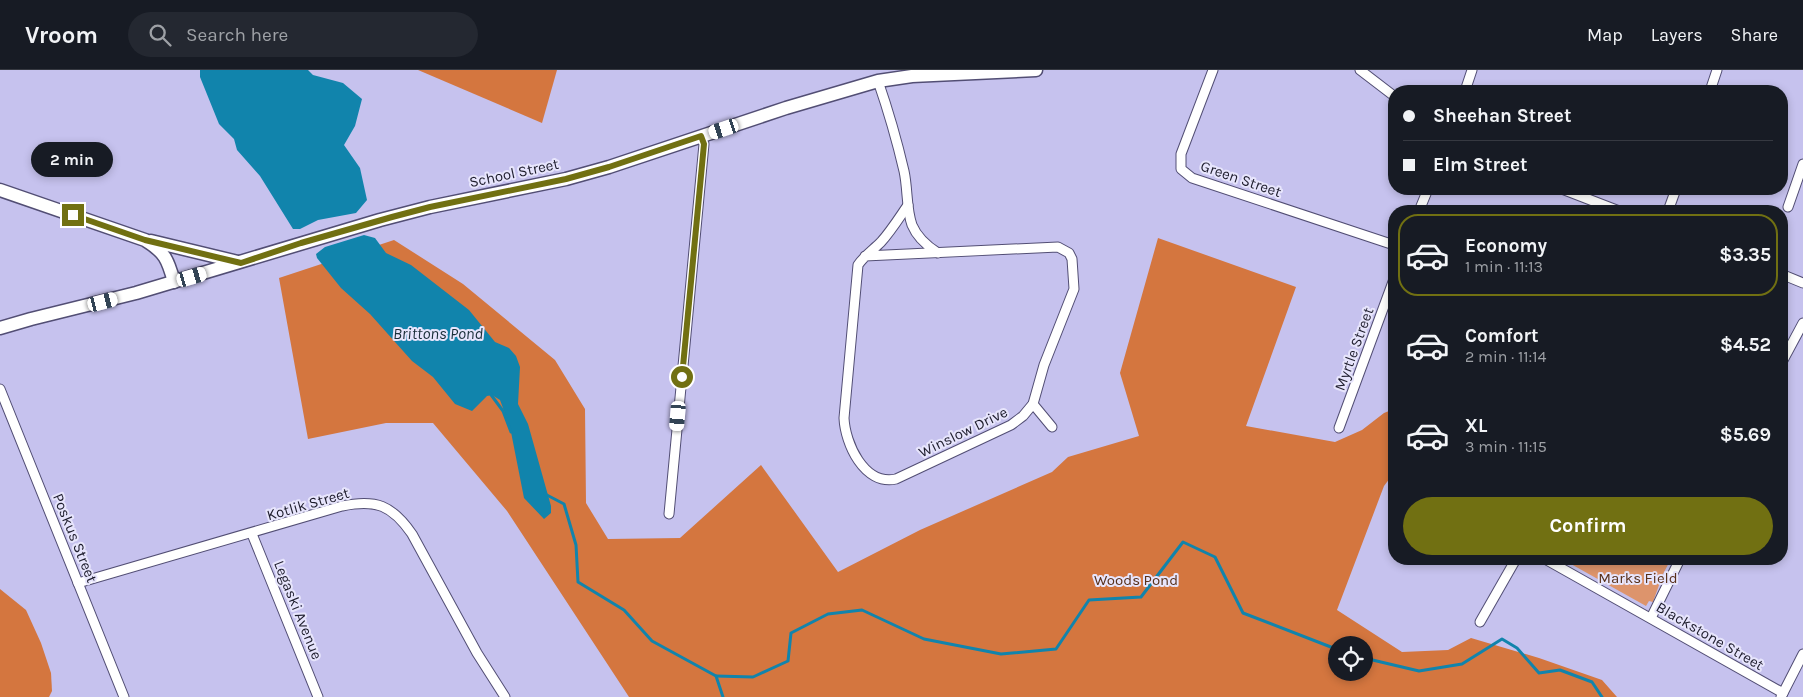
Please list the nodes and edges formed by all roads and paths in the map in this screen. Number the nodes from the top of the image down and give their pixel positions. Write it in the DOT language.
graph roads {
  1 [pos="1036,70"];
  2 [pos="1213,70"];
  3 [pos="1360,70"];
  4 [pos="1472,70"];
  5 [pos="1717,70"];
  6 [pos="912,73"];
  7 [pos="878,81"];
  8 [pos="1467,85"];
  9 [pos="1712,85"];
  10 [pos="1388,91"];
  11 [pos="701,136"];
  12 [pos="1803,164"];
  13 [pos="0,190"];
  14 [pos="1578,195"];
  15 [pos="908,205"];
  16 [pos="1604,205"];
  17 [pos="1788,208"];
  18 [pos="145,240"];
  19 [pos="1388,243"];
  20 [pos="939,253"];
  21 [pos="865,256"];
  22 [pos="241,263"];
  23 [pos="1788,277"];
  24 [pos="174,282"];
  25 [pos="1803,283"];
  26 [pos="1388,296"];
  27 [pos="1803,323"];
  28 [pos="0,328"];
  29 [pos="1788,351"];
  30 [pos="0,389"];
  31 [pos="1034,404"];
  32 [pos="1052,427"];
  33 [pos="1340,428"];
  34 [pos="669,514"];
  35 [pos="252,534"];
  36 [pos="1513,565"];
  37 [pos="1556,565"];
  38 [pos="1677,565"];
  39 [pos="78,583"];
  40 [pos="1651,618"];
  41 [pos="1480,622"];
  42 [pos="1803,654"];
  43 [pos="1782,695"];
  44 [pos="124,697"];
  45 [pos="318,697"];
  46 [pos="506,697"];
  1 -- 6 [label="street, School Street"];
  2 -- 19 [label="street, Green Street"];
  3 -- 10 [label="street"];
  4 -- 8 [label="street"];
  5 -- 9 [label="street"];
  6 -- 7 [label="street, School Street"];
  7 -- 11 [label="street, School Street"];
  7 -- 15 [label="street"];
  11 -- 22 [label="street, School Street"];
  11 -- 34 [label="street"];
  12 -- 17 [label="street"];
  13 -- 18 [label="street"];
  14 -- 16 [label="street"];
  15 -- 20 [label="street"];
  15 -- 21 [label="street, Winslow Drive"];
  18 -- 22 [label="street"];
  18 -- 24 [label="street"];
  20 -- 21 [label="street"];
  20 -- 31 [label="street"];
  21 -- 31 [label="street, Winslow Drive"];
  22 -- 24 [label="street, School Street"];
  23 -- 25 [label="street"];
  24 -- 28 [label="street, School Street"];
  26 -- 33 [label="street, Myrtle Street"];
  27 -- 29 [label="street"];
  30 -- 39 [label="street, Poskus Street"];
  31 -- 32 [label="street"];
  35 -- 39 [label="street, Kotlik Street"];
  35 -- 45 [label="street, Legaski Avenue"];
  35 -- 46 [label="street, Kotlik Street"];
  36 -- 41 [label="street"];
  37 -- 40 [label="street, Blackstone Street"];
  38 -- 40 [label="street"];
  39 -- 44 [label="street, Poskus Street"];
  40 -- 43 [label="street, Blackstone Street"];
  42 -- 43 [label="street"];
}
